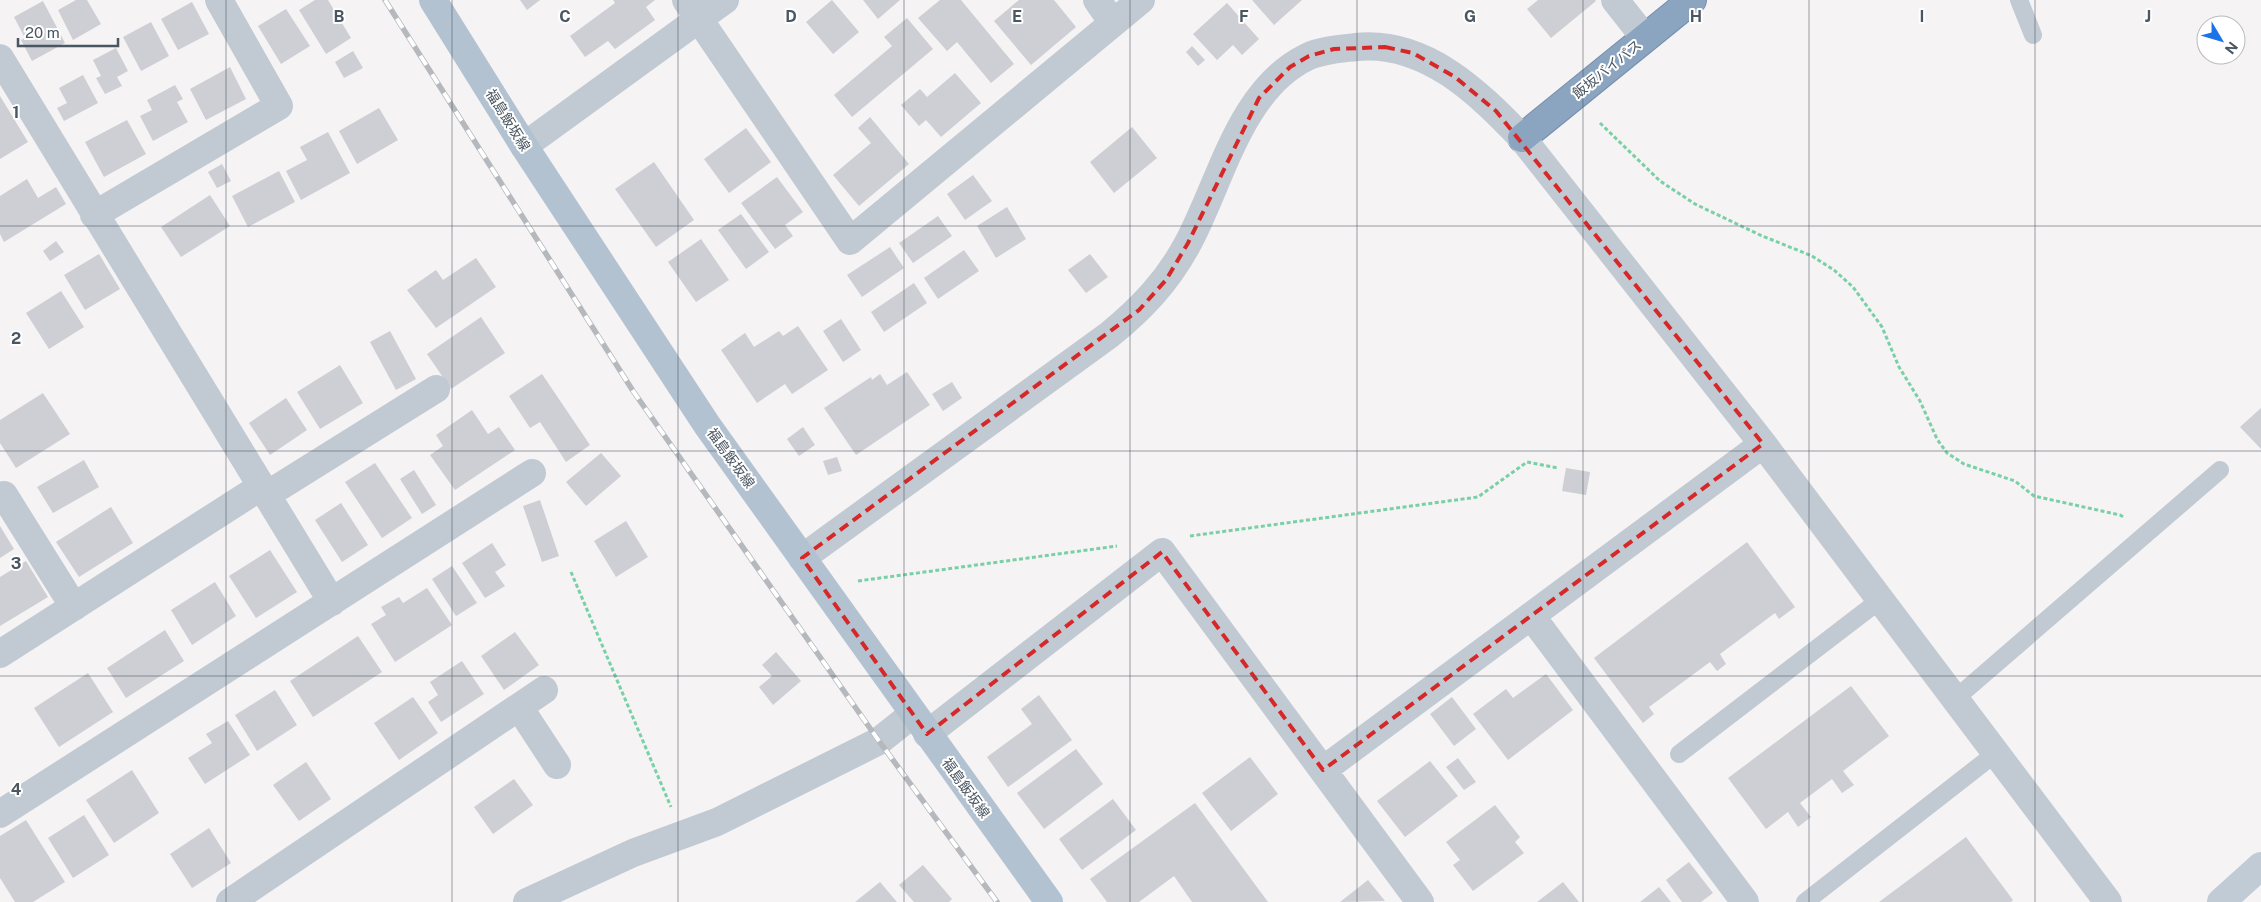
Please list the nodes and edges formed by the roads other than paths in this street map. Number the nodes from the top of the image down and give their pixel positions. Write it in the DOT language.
graph roads {
  1 [pos="219,0"];
  2 [pos="433,0"];
  3 [pos="725,0"];
  4 [pos="1097,0"];
  5 [pos="1141,0"];
  6 [pos="1615,0"];
  7 [pos="1692,0"];
  8 [pos="2018,0"];
  9 [pos="692,9"];
  10 [pos="1113,23"];
  11 [pos="2033,35"];
  12 [pos="1645,38"];
  13 [pos="0,58"];
  14 [pos="1522,138"];
  15 [pos="524,146"];
  16 [pos="94,215"];
  17 [pos="436,388"];
  18 [pos="1762,444"];
  19 [pos="2220,470"];
  20 [pos="532,473"];
  21 [pos="265,490"];
  22 [pos="4,495"];
  23 [pos="802,558"];
  24 [pos="1880,600"];
  25 [pos="332,602"];
  26 [pos="74,607"];
  27 [pos="1532,617"];
  28 [pos="0,654"];
  29 [pos="544,690"];
  30 [pos="1955,699"];
  31 [pos="519,707"];
  32 [pos="920,724"];
  33 [pos="1996,753"];
  34 [pos="1680,754"];
  35 [pos="557,765"];
  36 [pos="1323,770"];
  37 [pos="0,814"];
  38 [pos="2261,866"];
  39 [pos="1742,901"];
  40 [pos="230,902"];
  41 [pos="527,902"];
  42 [pos="1049,902"];
  43 [pos="1420,902"];
  44 [pos="1805,902"];
  45 [pos="2108,902"];
  46 [pos="2221,902"];
  1 -- 16 [label="street"];
  2 -- 15 [label="main road, 福島飯坂線"];
  3 -- 9 [label="street"];
  4 -- 10 [label="street"];
  5 -- 10 [label="street"];
  6 -- 12 [label="street"];
  7 -- 12 [label="highway, 飯坂バイパス"];
  8 -- 11 [label="lane"];
  9 -- 10 [label="street"];
  9 -- 15 [label="street"];
  12 -- 14 [label="highway, 飯坂バイパス"];
  13 -- 16 [label="street"];
  14 -- 18 [label="street"];
  14 -- 23 [label="street"];
  15 -- 23 [label="main road, 福島飯坂線"];
  16 -- 21 [label="street"];
  17 -- 21 [label="street"];
  18 -- 24 [label="street"];
  18 -- 27 [label="street"];
  19 -- 30 [label="lane"];
  20 -- 25 [label="street"];
  21 -- 25 [label="street"];
  21 -- 26 [label="street"];
  22 -- 26 [label="street"];
  23 -- 32 [label="main road, 福島飯坂線"];
  24 -- 30 [label="street"];
  24 -- 34 [label="lane"];
  25 -- 37 [label="street"];
  26 -- 28 [label="street"];
  27 -- 36 [label="street"];
  27 -- 39 [label="street"];
  29 -- 31 [label="street"];
  30 -- 33 [label="street"];
  31 -- 35 [label="street"];
  31 -- 40 [label="street"];
  32 -- 36 [label="street"];
  32 -- 41 [label="street"];
  32 -- 42 [label="main road, 福島飯坂線"];
  33 -- 44 [label="lane"];
  33 -- 45 [label="street"];
  36 -- 43 [label="street"];
  38 -- 46 [label="main road"];
}
